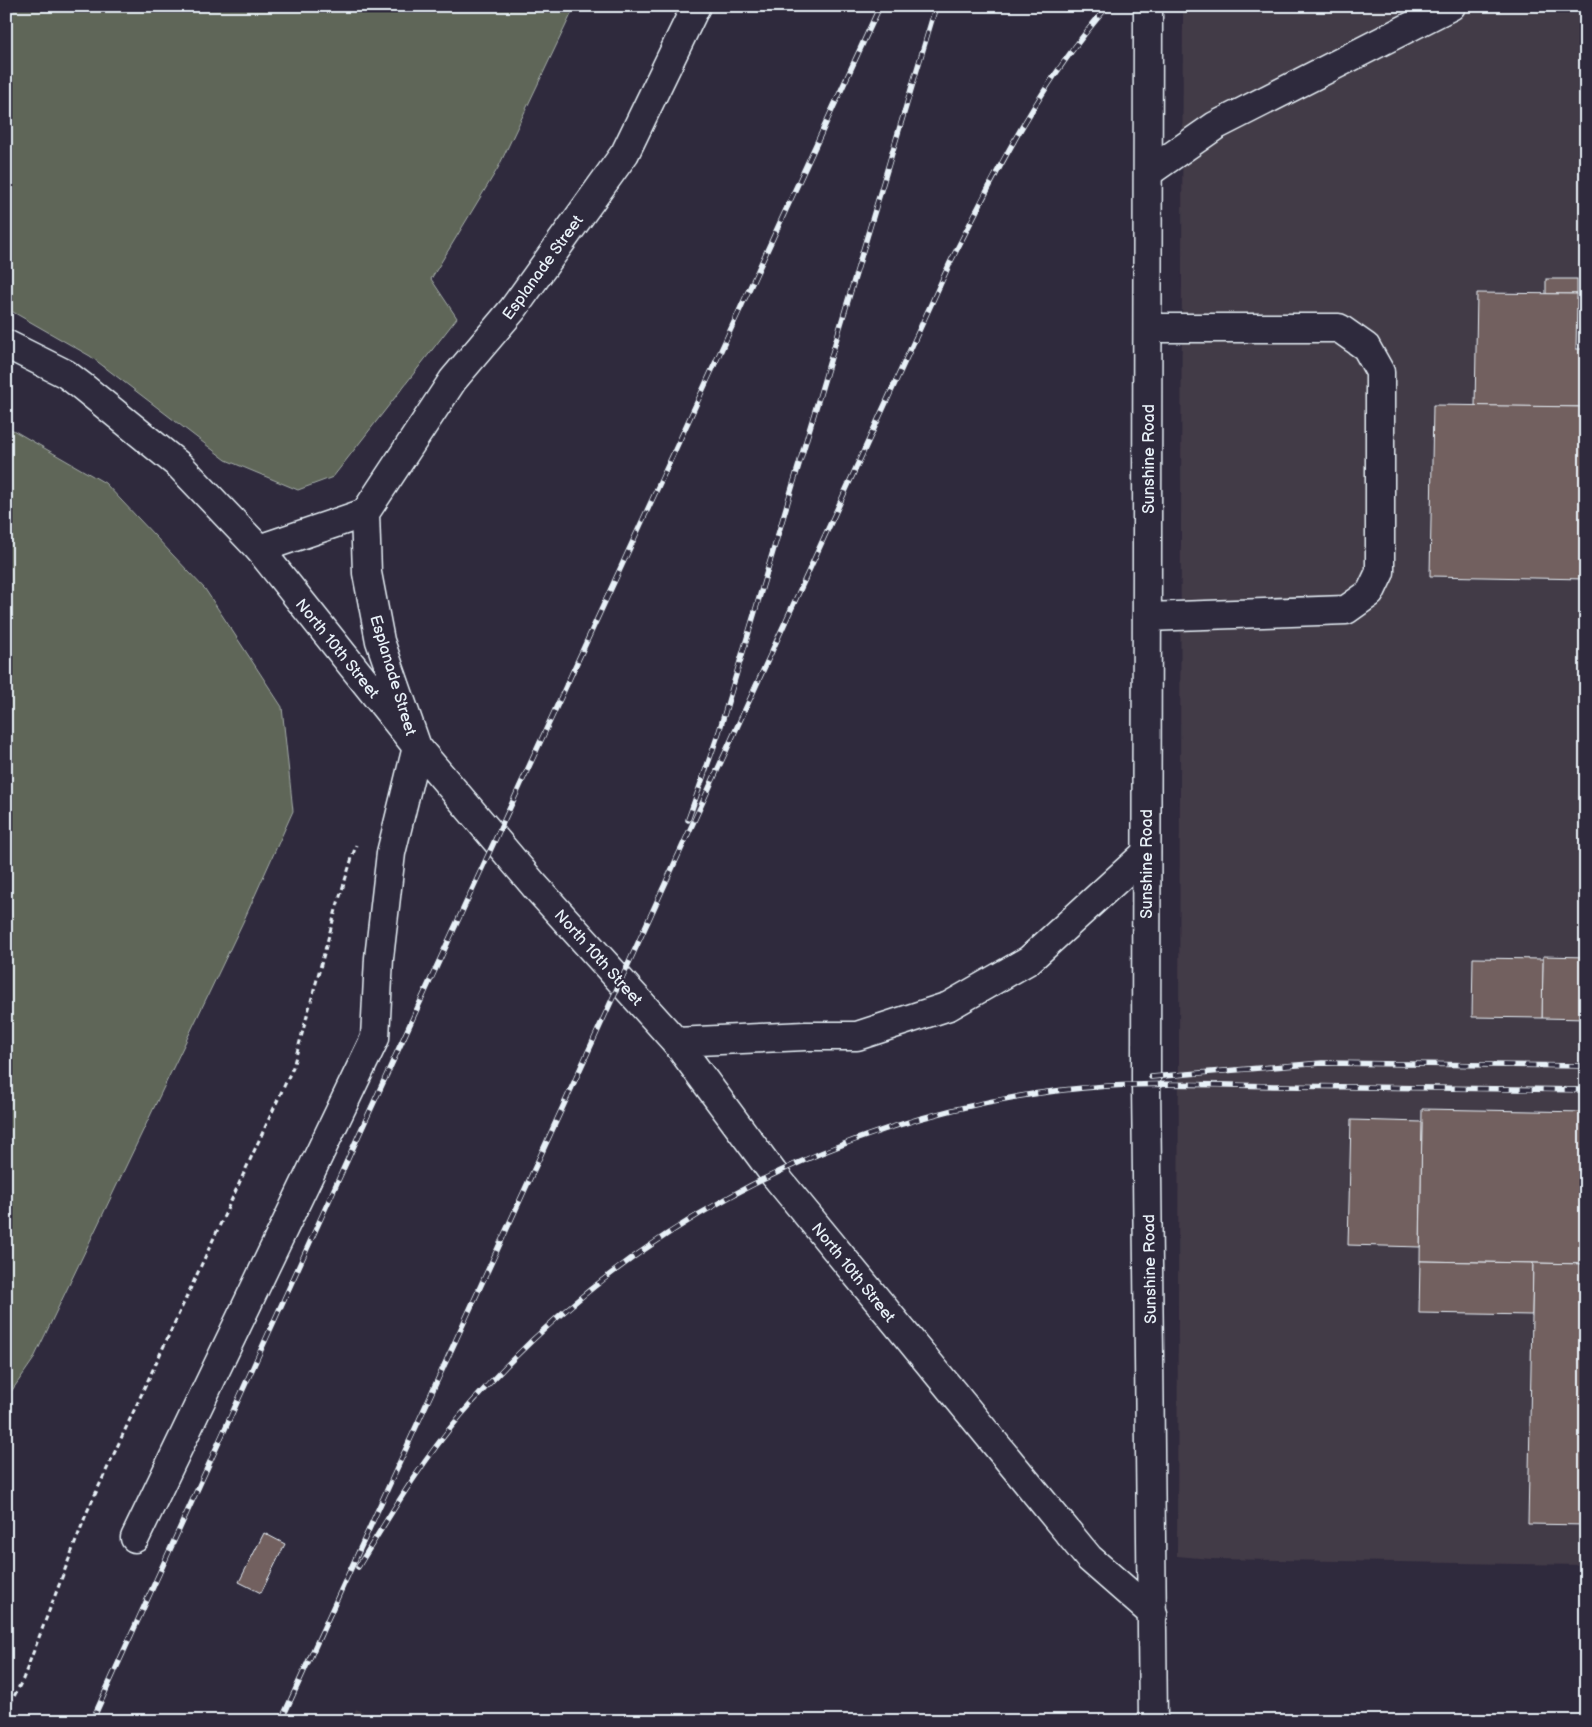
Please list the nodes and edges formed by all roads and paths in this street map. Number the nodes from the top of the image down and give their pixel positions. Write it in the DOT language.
graph roads {
  1 [pos="696,6"];
  2 [pos="1148,6"];
  3 [pos="1451,6"];
  4 [pos="1149,172"];
  5 [pos="1149,328"];
  6 [pos="6,344"];
  7 [pos="365,513"];
  8 [pos="259,549"];
  9 [pos="1147,617"];
  10 [pos="417,747"];
  11 [pos="359,836"];
  12 [pos="1146,854"];
  13 [pos="676,1042"];
  14 [pos="135,1538"];
  15 [pos="1153,1614"];
  16 [pos="6,1712"];
  17 [pos="1153,1721"];
  1 -- 7 [label="street, Esplanade Street"];
  2 -- 4 [label="street, Sunshine Road"];
  3 -- 4 [label="street"];
  4 -- 5 [label="street, Sunshine Road"];
  5 -- 9 [label="street, Sunshine Road"];
  5 -- 9 [label="street"];
  6 -- 8 [label="street, North 10th Street"];
  7 -- 8 [label="street"];
  7 -- 10 [label="street, Esplanade Street"];
  8 -- 10 [label="street, North 10th Street"];
  9 -- 12 [label="street, Sunshine Road"];
  10 -- 13 [label="street, North 10th Street"];
  10 -- 14 [label="street"];
  11 -- 16 [label="path"];
  12 -- 13 [label="street"];
  12 -- 15 [label="street, Sunshine Road"];
  13 -- 15 [label="street, North 10th Street"];
  15 -- 17 [label="street, Sunshine Road"];
}
